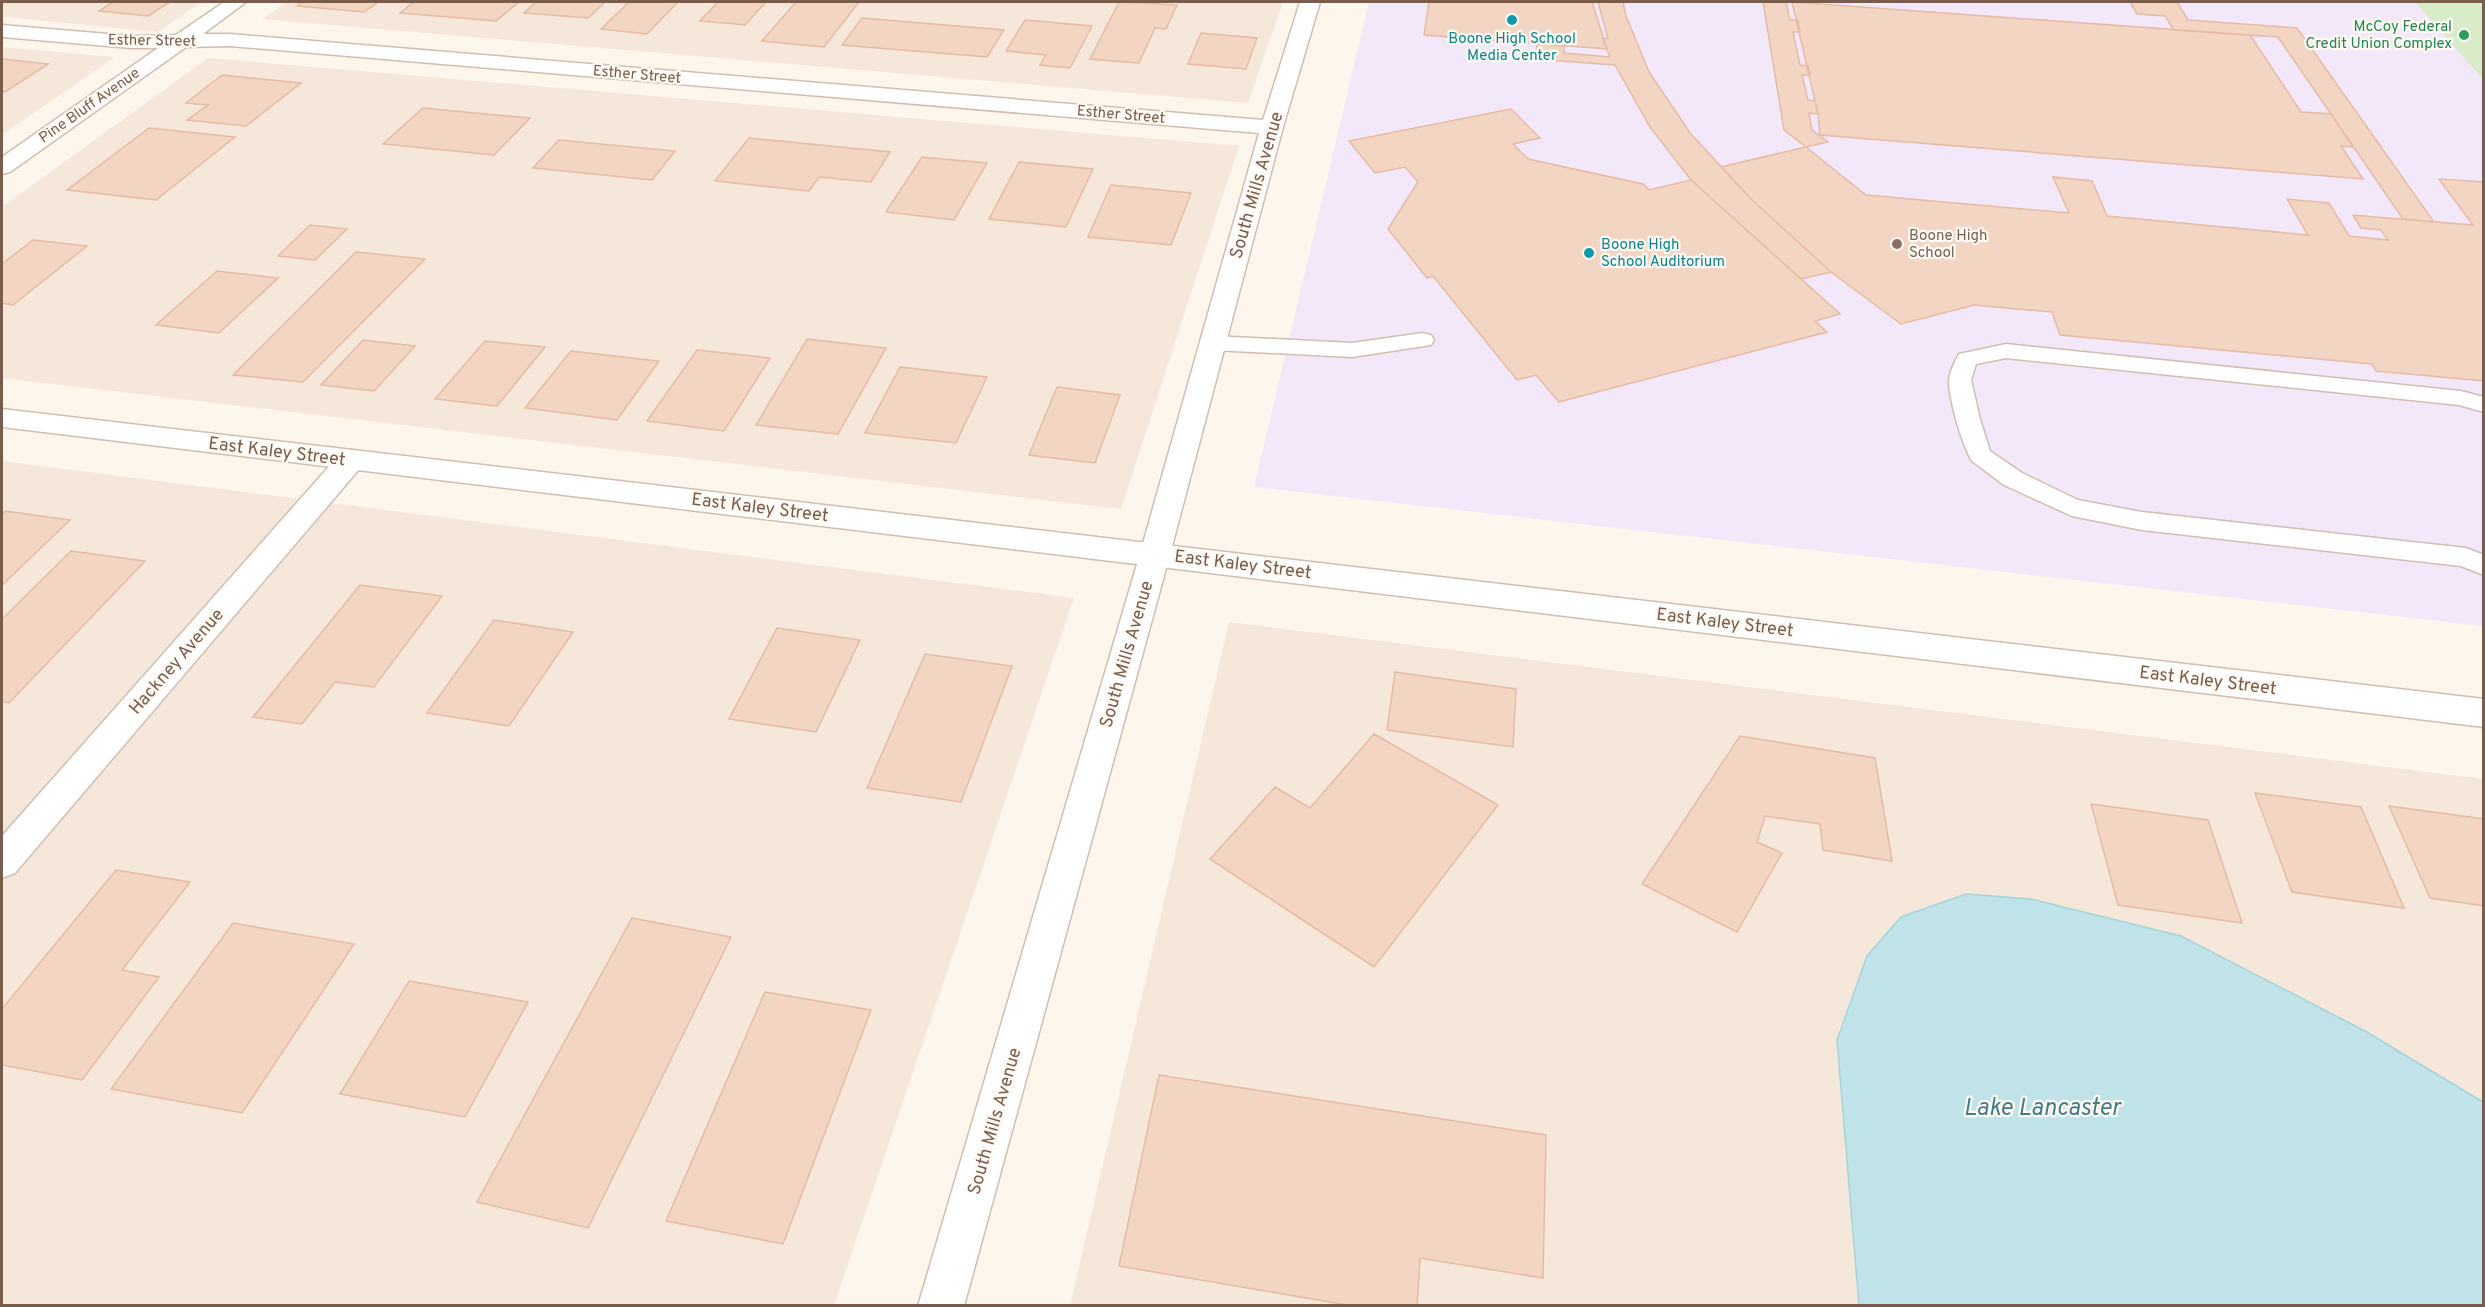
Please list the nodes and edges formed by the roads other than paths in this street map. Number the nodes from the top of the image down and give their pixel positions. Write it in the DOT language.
graph roads {
  1 [pos="236,2"];
  2 [pos="1310,2"];
  3 [pos="2,31"];
  4 [pos="180,40"];
  5 [pos="1272,126"];
  6 [pos="2,167"];
  7 [pos="1423,340"];
  8 [pos="1213,343"];
  9 [pos="2484,405"];
  10 [pos="2,418"];
  11 [pos="351,460"];
  12 [pos="1155,554"];
  13 [pos="2484,566"];
  14 [pos="2484,713"];
  15 [pos="2,862"];
  16 [pos="941,1305"];
  1 -- 4 [label="street, Pine Bluff Avenue"];
  2 -- 5 [label="street, South Mills Avenue"];
  3 -- 4 [label="street, Esther Street"];
  4 -- 5 [label="street, Esther Street"];
  4 -- 6 [label="street, Pine Bluff Avenue"];
  5 -- 8 [label="street, South Mills Avenue"];
  7 -- 8 [label="lane"];
  8 -- 12 [label="street, South Mills Avenue"];
  9 -- 13 [label="lane"];
  10 -- 11 [label="street, East Kaley Street"];
  11 -- 12 [label="street, East Kaley Street"];
  11 -- 15 [label="street, Hackney Avenue"];
  12 -- 14 [label="street, East Kaley Street"];
  12 -- 16 [label="street, South Mills Avenue"];
}
